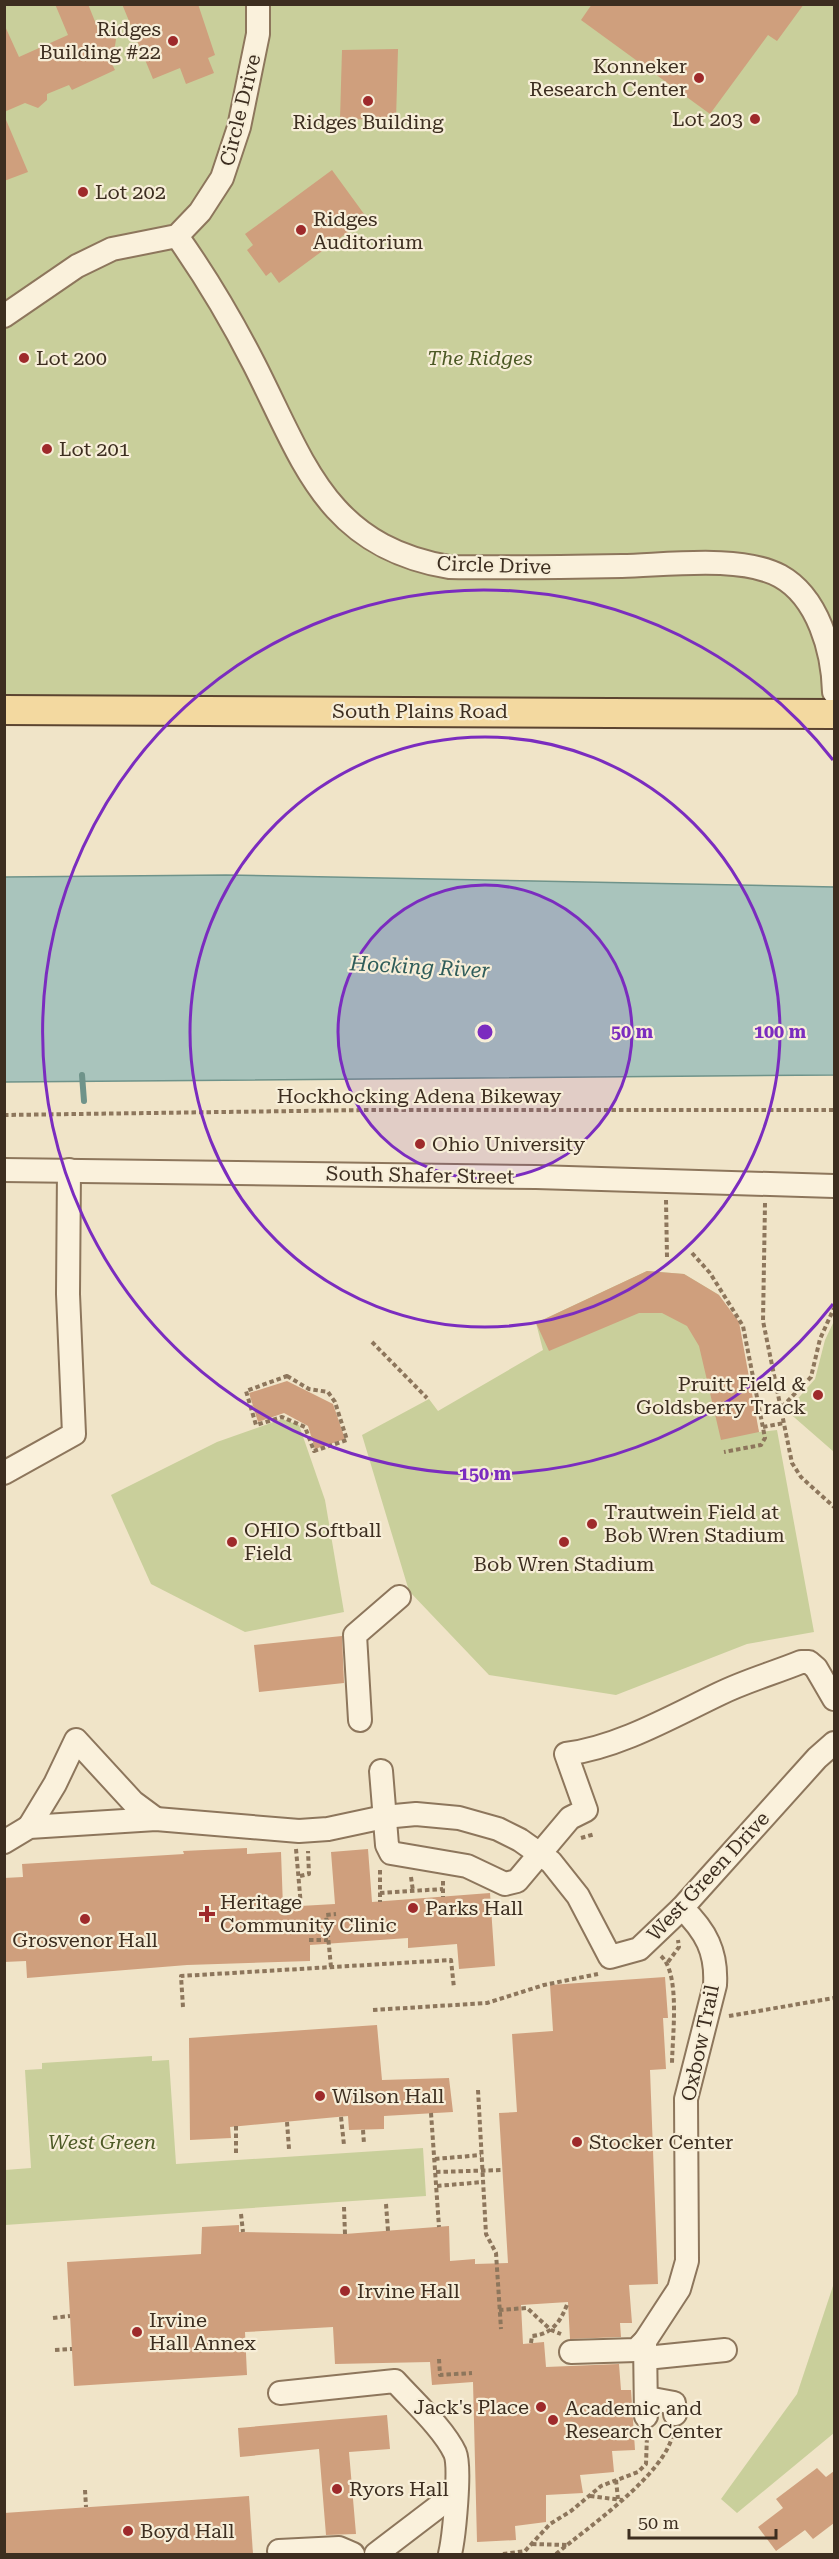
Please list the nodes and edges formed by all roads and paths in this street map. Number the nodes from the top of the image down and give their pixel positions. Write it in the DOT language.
graph roads {
  1 [pos="258,4"];
  2 [pos="177,236"];
  3 [pos="4,316"];
  4 [pos="834,692"];
  5 [pos="4,710"];
  6 [pos="834,714"];
  7 [pos="834,1110"];
  8 [pos="4,1115"];
  9 [pos="4,1170"];
  10 [pos="69,1170"];
  11 [pos="834,1185"];
  12 [pos="666,1199"];
  13 [pos="765,1202"];
  14 [pos="692,1253"];
  15 [pos="667,1257"];
  16 [pos="834,1308"];
  17 [pos="372,1342"];
  18 [pos="329,1389"];
  19 [pos="427,1398"];
  20 [pos="782,1407"];
  21 [pos="784,1422"];
  22 [pos="763,1426"];
  23 [pos="724,1452"];
  24 [pos="4,1473"];
  25 [pos="834,1507"];
  26 [pos="399,1597"];
  27 [pos="834,1699"];
  28 [pos="360,1720"];
  29 [pos="834,1743"];
  30 [pos="381,1771"];
  31 [pos="384,1817"];
  32 [pos="156,1819"];
  33 [pos="30,1827"];
  34 [pos="595,1834"];
  35 [pos="581,1838"];
  36 [pos="4,1842"];
  37 [pos="308,1844"];
  38 [pos="295,1846"];
  39 [pos="539,1852"];
  40 [pos="308,1859"];
  41 [pos="299,1866"];
  42 [pos="380,1869"];
  43 [pos="411,1872"];
  44 [pos="442,1874"];
  45 [pos="300,1876"];
  46 [pos="443,1889"];
  47 [pos="413,1891"];
  48 [pos="380,1893"];
  49 [pos="443,1897"];
  50 [pos="380,1902"];
  51 [pos="301,1906"];
  52 [pos="682,1908"];
  53 [pos="336,1914"];
  54 [pos="676,1933"];
  55 [pos="309,1940"];
  56 [pos="328,1940"];
  57 [pos="668,1962"];
  58 [pos="331,1967"];
  59 [pos="551,1984"];
  60 [pos="454,1988"];
  61 [pos="834,1998"];
  62 [pos="183,2007"];
  63 [pos="373,2010"];
  64 [pos="706,2019"];
  65 [pos="478,2090"];
  66 [pos="431,2113"];
  67 [pos="341,2117"];
  68 [pos="287,2122"];
  69 [pos="236,2126"];
  70 [pos="363,2130"];
  71 [pos="364,2144"];
  72 [pos="344,2145"];
  73 [pos="290,2150"];
  74 [pos="236,2153"];
  75 [pos="482,2155"];
  76 [pos="435,2159"];
  77 [pos="502,2170"];
  78 [pos="436,2172"];
  79 [pos="483,2182"];
  80 [pos="437,2186"];
  81 [pos="386,2204"];
  82 [pos="344,2207"];
  83 [pos="241,2214"];
  84 [pos="439,2227"];
  85 [pos="388,2231"];
  86 [pos="243,2232"];
  87 [pos="345,2234"];
  88 [pos="568,2302"];
  89 [pos="499,2310"];
  90 [pos="70,2316"];
  91 [pos="53,2318"];
  92 [pos="501,2329"];
  93 [pos="551,2330"];
  94 [pos="531,2343"];
  95 [pos="72,2349"];
  96 [pos="55,2350"];
  97 [pos="646,2350"];
  98 [pos="725,2350"];
  99 [pos="571,2352"];
  100 [pos="439,2359"];
  101 [pos="472,2373"];
  102 [pos="280,2392"];
  103 [pos="647,2407"];
  104 [pos="675,2414"];
  105 [pos="638,2472"];
  106 [pos="616,2480"];
  107 [pos="642,2481"];
  108 [pos="85,2490"];
  109 [pos="456,2493"];
  110 [pos="590,2496"];
  111 [pos="620,2499"];
  112 [pos="86,2508"];
  113 [pos="531,2544"];
  114 [pos="567,2545"];
  115 [pos="279,2551"];
  116 [pos="527,2553"];
  117 [pos="353,2554"];
  118 [pos="376,2554"];
  119 [pos="450,2554"];
  120 [pos="503,2554"];
  121 [pos="556,2554"];
  1 -- 2 [label="street, Circle Drive"];
  2 -- 3 [label="street"];
  2 -- 4 [label="street, Circle Drive"];
  5 -- 6 [label="main road, South Plains Road"];
  7 -- 8 [label="path, Hockhocking Adena Bikeway"];
  9 -- 10 [label="street, South Shafer Street"];
  10 -- 11 [label="street, South Shafer Street"];
  10 -- 24 [label="street"];
  12 -- 15 [label="path"];
  13 -- 21 [label="path"];
  14 -- 22 [label="path"];
  16 -- 20 [label="path"];
  17 -- 19 [label="path"];
  18 -- 18 [label="path"];
  21 -- 22 [label="path"];
  21 -- 25 [label="path"];
  22 -- 23 [label="path"];
  26 -- 28 [label="street"];
  27 -- 39 [label="street"];
  29 -- 52 [label="street, West Green Drive"];
  30 -- 31 [label="street"];
  31 -- 32 [label="street, West Green Drive"];
  31 -- 39 [label="street, West Green Drive"];
  31 -- 39 [label="street"];
  32 -- 33 [label="street, West Green Drive"];
  32 -- 33 [label="street, West Green Drive"];
  33 -- 36 [label="street, West Green Drive"];
  34 -- 35 [label="path"];
  37 -- 40 [label="path"];
  38 -- 41 [label="path"];
  39 -- 52 [label="street, West Green Drive"];
  40 -- 41 [label="path"];
  40 -- 45 [label="path"];
  41 -- 45 [label="path"];
  42 -- 48 [label="path"];
  43 -- 47 [label="path"];
  44 -- 46 [label="path"];
  45 -- 51 [label="path"];
  46 -- 47 [label="path"];
  46 -- 49 [label="path"];
  47 -- 48 [label="path"];
  48 -- 50 [label="path"];
  52 -- 64 [label="street, Oxbow Trail"];
  53 -- 56 [label="path"];
  54 -- 57 [label="path"];
  55 -- 56 [label="path"];
  56 -- 58 [label="path"];
  58 -- 60 [label="path"];
  58 -- 62 [label="path"];
  59 -- 63 [label="path"];
  61 -- 64 [label="path"];
  64 -- 97 [label="street, Oxbow Trail"];
  65 -- 75 [label="path"];
  66 -- 76 [label="path"];
  67 -- 72 [label="path"];
  68 -- 73 [label="path"];
  69 -- 74 [label="path"];
  70 -- 71 [label="path"];
  75 -- 76 [label="path"];
  75 -- 79 [label="path"];
  76 -- 78 [label="path"];
  77 -- 78 [label="path, bridge"];
  78 -- 80 [label="path"];
  79 -- 80 [label="path"];
  79 -- 89 [label="path"];
  80 -- 84 [label="path"];
  81 -- 85 [label="path"];
  82 -- 87 [label="path"];
  83 -- 86 [label="path"];
  88 -- 93 [label="path"];
  89 -- 92 [label="path"];
  89 -- 93 [label="path"];
  90 -- 91 [label="path"];
  93 -- 94 [label="path"];
  95 -- 96 [label="path"];
  97 -- 98 [label="street"];
  97 -- 99 [label="street"];
  97 -- 103 [label="street"];
  100 -- 101 [label="path"];
  102 -- 109 [label="street"];
  103 -- 104 [label="street"];
  103 -- 105 [label="path"];
  104 -- 107 [label="path"];
  105 -- 106 [label="path"];
  105 -- 107 [label="path"];
  106 -- 110 [label="path"];
  106 -- 111 [label="path"];
  107 -- 111 [label="path"];
  108 -- 112 [label="path"];
  109 -- 118 [label="street"];
  109 -- 119 [label="street"];
  110 -- 111 [label="path"];
  110 -- 113 [label="path"];
  111 -- 114 [label="path"];
  113 -- 114 [label="path"];
  113 -- 116 [label="path"];
  114 -- 121 [label="path"];
  115 -- 117 [label="street"];
  116 -- 120 [label="path"];
}
